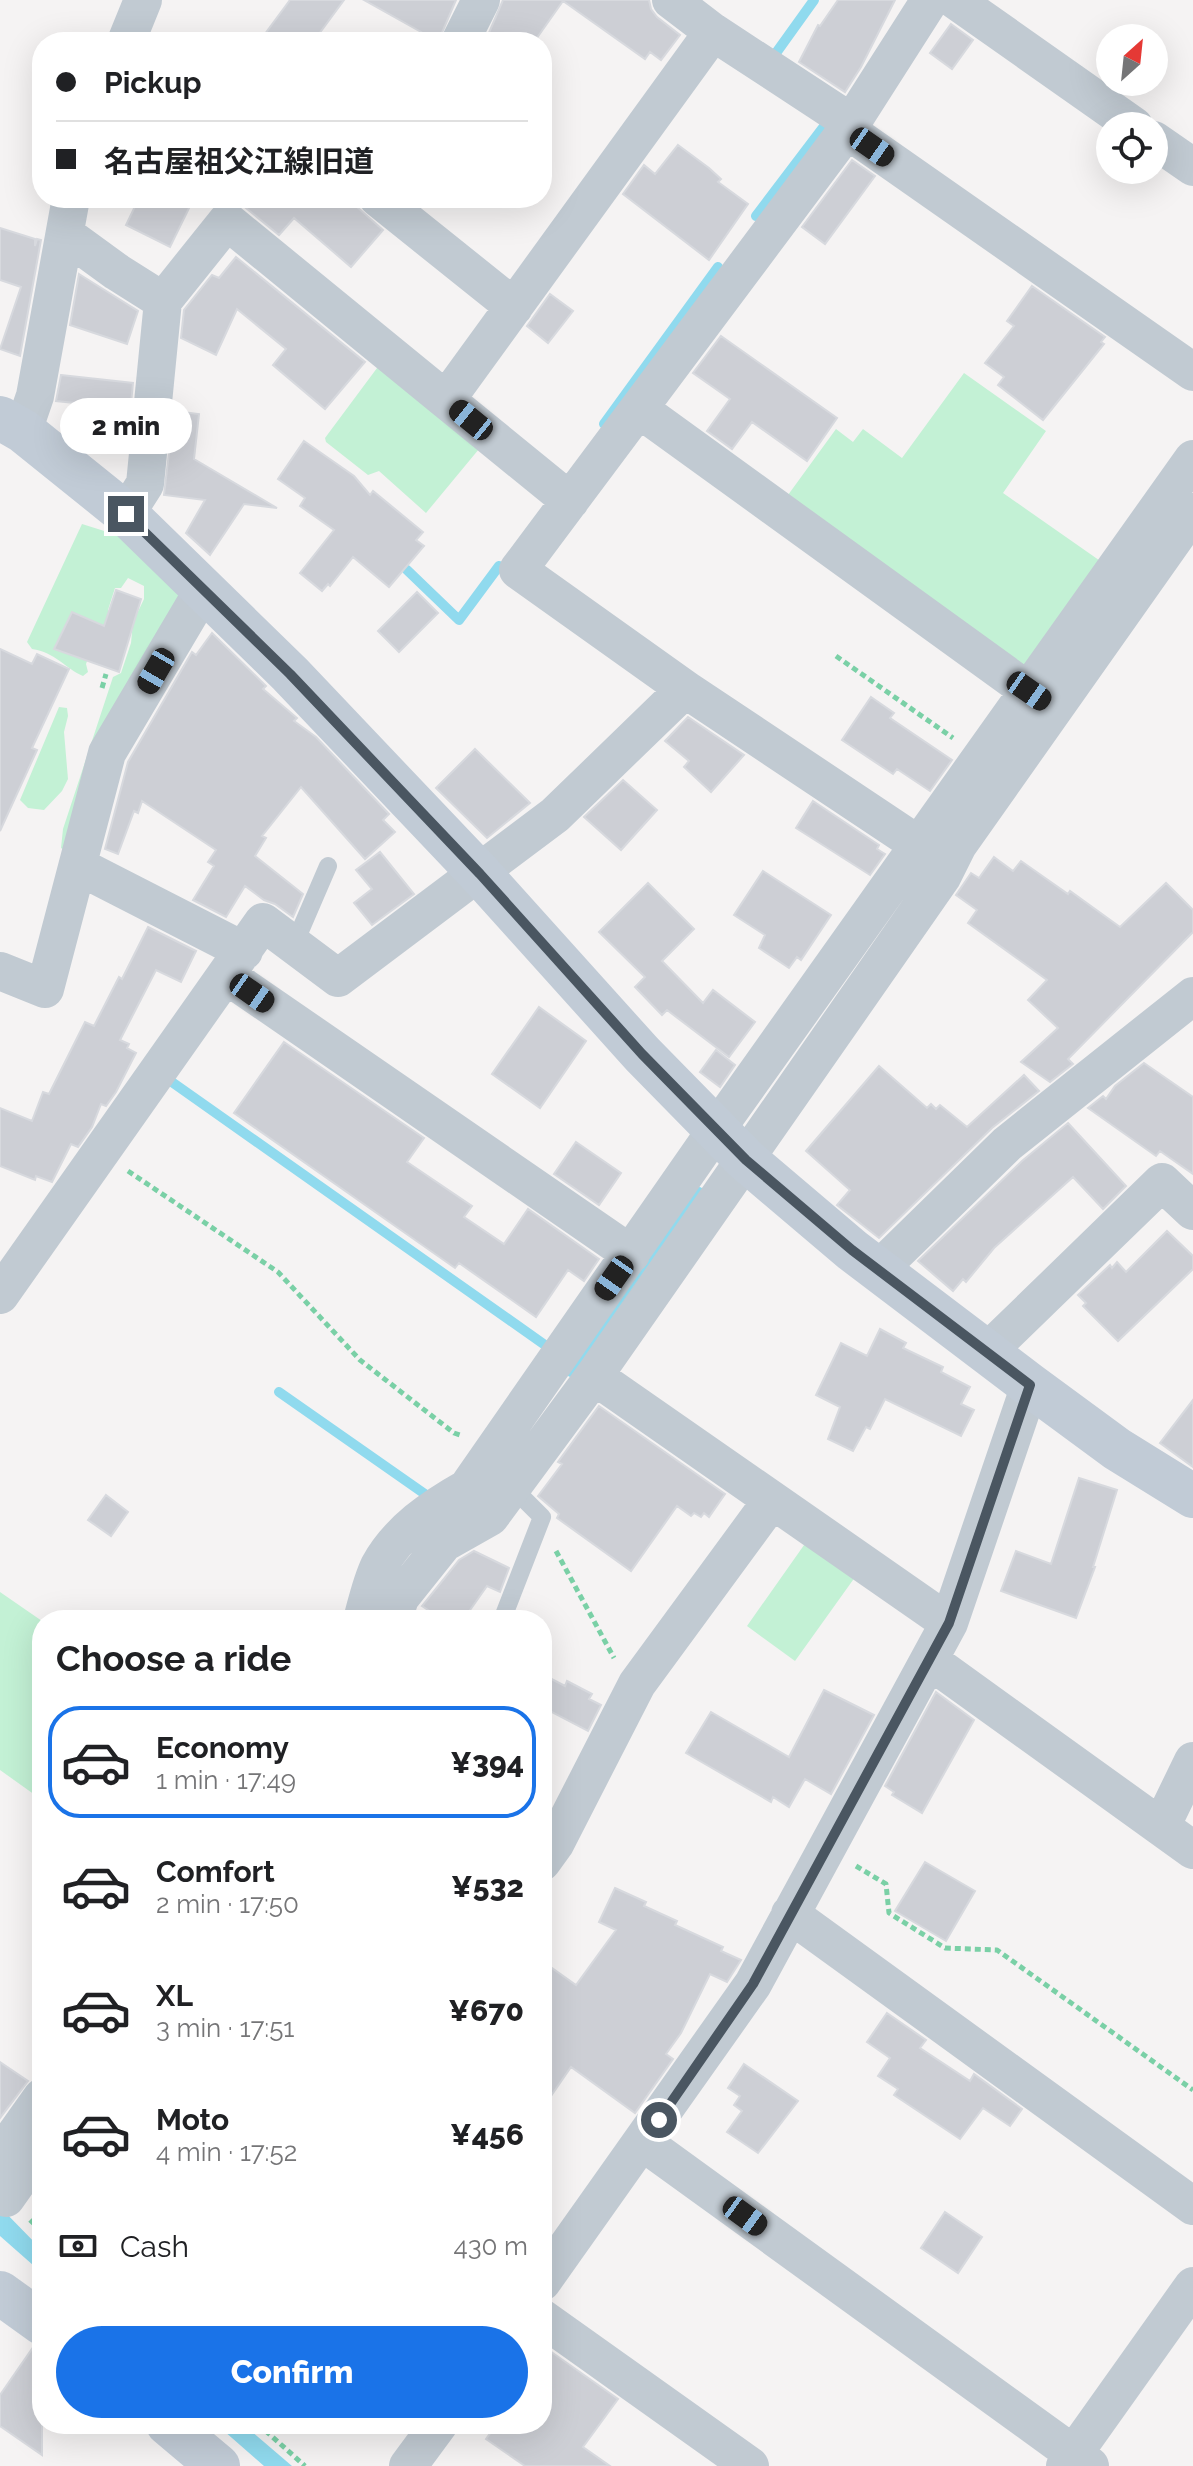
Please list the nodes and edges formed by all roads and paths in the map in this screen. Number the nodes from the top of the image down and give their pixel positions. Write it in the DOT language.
graph roads {
  1 [pos="143,0"];
  2 [pos="481,0"];
  3 [pos="671,0"];
  4 [pos="930,0"];
  5 [pos="955,0"];
  6 [pos="130,32"];
  7 [pos="465,32"];
  8 [pos="713,32"];
  9 [pos="1114,112"];
  10 [pos="850,127"];
  11 [pos="1168,150"];
  12 [pos="1193,167"];
  13 [pos="390,208"];
  14 [pos="238,209"];
  15 [pos="68,216"];
  16 [pos="163,301"];
  17 [pos="514,307"];
  18 [pos="1193,372"];
  19 [pos="446,400"];
  20 [pos="639,409"];
  21 [pos="12,424"];
  22 [pos="1193,459"];
  23 [pos="570,501"];
  24 [pos="1193,512"];
  25 [pos="126,514"];
  26 [pos="204,589"];
  27 [pos="836,656"];
  28 [pos="685,689"];
  29 [pos="1042,700"];
  30 [pos="981,758"];
  31 [pos="919,845"];
  32 [pos="78,866"];
  33 [pos="328,866"];
  34 [pos="480,874"];
  35 [pos="294,945"];
  36 [pos="235,963"];
  37 [pos="0,971"];
  38 [pos="1193,996"];
  39 [pos="731,1145"];
  40 [pos="100,1152"];
  41 [pos="1193,1211"];
  42 [pos="631,1254"];
  43 [pos="878,1270"];
  44 [pos="0,1295"];
  45 [pos="987,1352"];
  46 [pos="594,1376"];
  47 [pos="1030,1385"];
  48 [pos="495,1448"];
  49 [pos="513,1488"];
  50 [pos="1193,1496"];
  51 [pos="772,1500"];
  52 [pos="541,1522"];
  53 [pos="365,1610"];
  54 [pos="396,1610"];
  55 [pos="506,1610"];
  56 [pos="949,1623"];
  57 [pos="929,1660"];
  58 [pos="637,1684"];
  59 [pos="1193,1761"];
  60 [pos="1161,1827"];
  61 [pos="827,1847"];
  62 [pos="552,1848"];
  63 [pos="1193,1850"];
  64 [pos="790,1914"];
  65 [pos="1193,2090"];
  66 [pos="32,2111"];
  67 [pos="644,2143"];
  68 [pos="0,2156"];
  69 [pos="32,2161"];
  70 [pos="0,2194"];
  71 [pos="1193,2206"];
  72 [pos="552,2268"];
  73 [pos="1193,2286"];
  74 [pos="0,2293"];
  75 [pos="32,2316"];
  76 [pos="552,2325"];
  77 [pos="180,2434"];
  78 [pos="269,2434"];
  79 [pos="432,2434"];
  80 [pos="1076,2462"];
  81 [pos="218,2466"];
  82 [pos="305,2466"];
  83 [pos="408,2466"];
  84 [pos="750,2466"];
  1 -- 6 [label="street"];
  2 -- 7 [label="street"];
  3 -- 8 [label="street"];
  4 -- 10 [label="street"];
  5 -- 9 [label="street"];
  8 -- 10 [label="street"];
  8 -- 17 [label="street"];
  10 -- 18 [label="street"];
  10 -- 20 [label="street"];
  11 -- 12 [label="street"];
  13 -- 17 [label="street"];
  14 -- 16 [label="street"];
  14 -- 19 [label="street"];
  15 -- 16 [label="street"];
  15 -- 21 [label="street"];
  16 -- 25 [label="street"];
  17 -- 19 [label="street"];
  19 -- 23 [label="street"];
  20 -- 23 [label="street"];
  20 -- 29 [label="street"];
  21 -- 25 [label="street"];
  22 -- 29 [label="street"];
  23 -- 28 [label="street"];
  24 -- 29 [label="street"];
  25 -- 26 [label="street"];
  26 -- 32 [label="street"];
  26 -- 34 [label="street"];
  27 -- 30 [label="path"];
  28 -- 31 [label="street"];
  28 -- 34 [label="street"];
  29 -- 30 [label="street"];
  29 -- 39 [label="street"];
  30 -- 31 [label="street"];
  31 -- 39 [label="street"];
  32 -- 36 [label="street"];
  32 -- 37 [label="street"];
  33 -- 35 [label="lane"];
  34 -- 35 [label="street"];
  34 -- 39 [label="street"];
  35 -- 36 [label="street"];
  36 -- 40 [label="street"];
  36 -- 42 [label="street"];
  38 -- 43 [label="street"];
  39 -- 42 [label="street"];
  39 -- 43 [label="street"];
  39 -- 46 [label="street"];
  40 -- 44 [label="street"];
  40 -- 48 [label="path"];
  41 -- 45 [label="street"];
  42 -- 48 [label="street"];
  43 -- 45 [label="street"];
  45 -- 47 [label="street"];
  46 -- 49 [label="street"];
  46 -- 51 [label="street"];
  47 -- 50 [label="street"];
  47 -- 56 [label="street"];
  48 -- 53 [label="street"];
  49 -- 52 [label="lane"];
  49 -- 54 [label="street"];
  51 -- 56 [label="street"];
  51 -- 58 [label="street"];
  52 -- 55 [label="lane"];
  52 -- 58 [label="path"];
  56 -- 57 [label="street"];
  57 -- 60 [label="street"];
  57 -- 61 [label="street"];
  58 -- 62 [label="street"];
  59 -- 60 [label="street"];
  60 -- 63 [label="street"];
  61 -- 64 [label="street"];
  61 -- 65 [label="path"];
  64 -- 67 [label="street"];
  64 -- 71 [label="street"];
  66 -- 68 [label="street"];
  67 -- 72 [label="street"];
  67 -- 80 [label="street"];
  69 -- 70 [label="street"];
  73 -- 80 [label="street"];
  74 -- 75 [label="street"];
  76 -- 84 [label="street"];
  77 -- 81 [label="street"];
  78 -- 82 [label="path"];
  79 -- 83 [label="street"];
}
